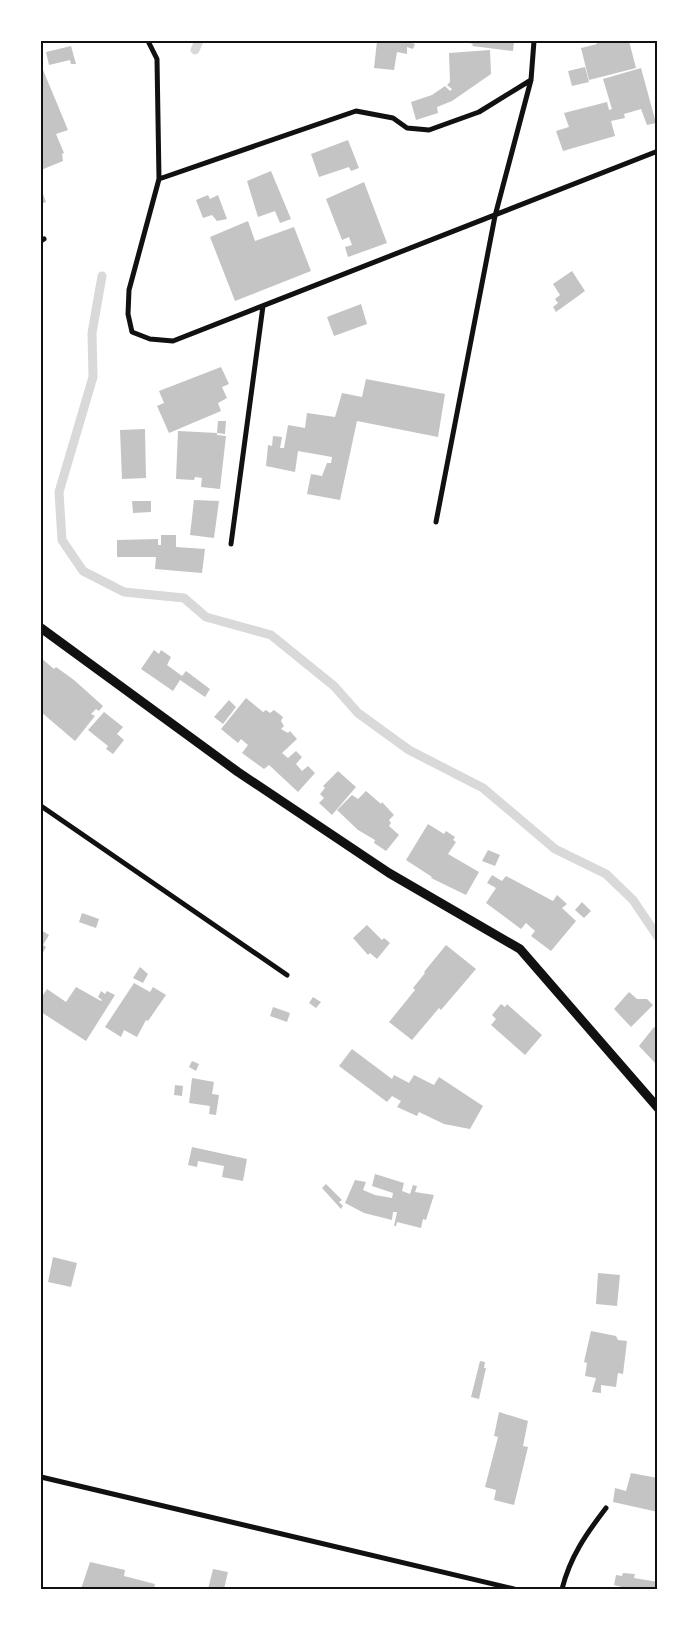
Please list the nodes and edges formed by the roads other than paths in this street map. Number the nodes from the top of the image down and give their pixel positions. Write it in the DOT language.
graph roads {
  1 [pos="148,41"];
  2 [pos="534,41"];
  3 [pos="531,80"];
  4 [pos="658,151"];
  5 [pos="159,179"];
  6 [pos="495,216"];
  7 [pos="263,306"];
  8 [pos="436,522"];
  9 [pos="231,544"];
  10 [pos="41,628"];
  11 [pos="41,806"];
  12 [pos="287,975"];
  13 [pos="658,1108"];
  14 [pos="41,1477"];
  15 [pos="606,1508"];
  16 [pos="514,1589"];
  17 [pos="562,1589"];
  1 -- 5 [label="street"];
  2 -- 3 [label="street"];
  3 -- 5 [label="street"];
  3 -- 6 [label="street"];
  4 -- 6 [label="street"];
  5 -- 7 [label="street"];
  6 -- 7 [label="street"];
  6 -- 8 [label="street"];
  7 -- 9 [label="street"];
  10 -- 13 [label="street"];
  11 -- 12 [label="street"];
  14 -- 16 [label="street"];
  15 -- 17 [label="street"];
}
